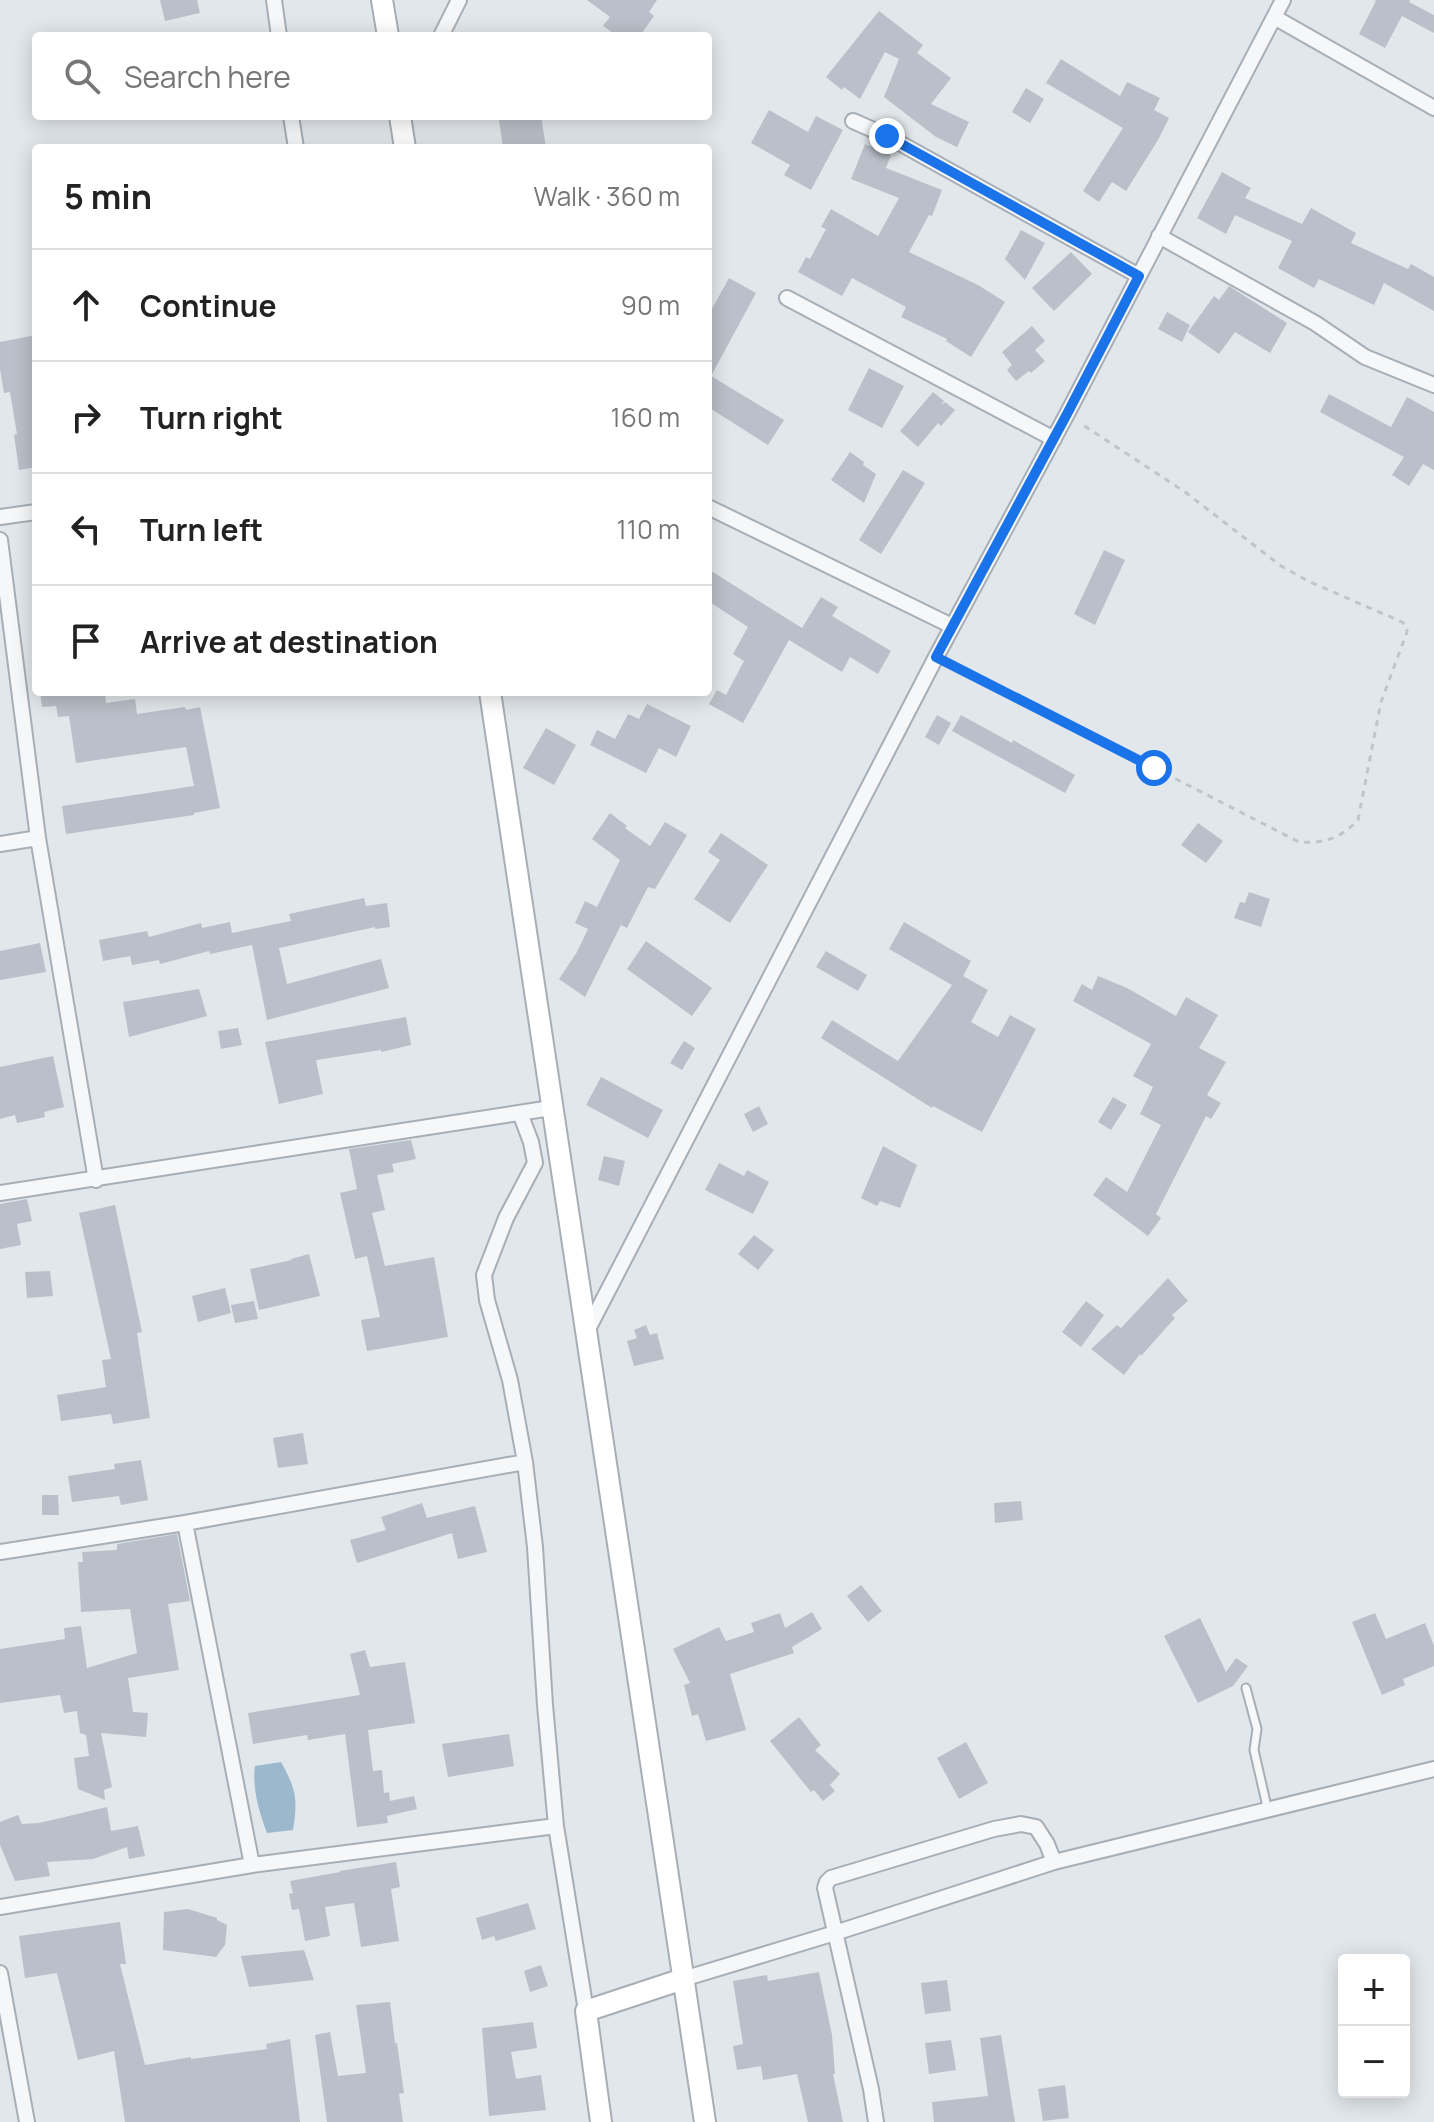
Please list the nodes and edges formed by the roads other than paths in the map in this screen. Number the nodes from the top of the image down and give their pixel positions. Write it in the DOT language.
graph roads {
  1 [pos="274,0"];
  2 [pos="382,0"];
  3 [pos="459,0"];
  4 [pos="1283,0"];
  5 [pos="1274,17"];
  6 [pos="278,32"];
  7 [pos="387,32"];
  8 [pos="443,32"];
  9 [pos="1434,108"];
  10 [pos="292,120"];
  11 [pos="401,120"];
  12 [pos="853,121"];
  13 [pos="295,144"];
  14 [pos="404,144"];
  15 [pos="1159,236"];
  16 [pos="1139,276"];
  17 [pos="787,298"];
  18 [pos="1434,385"];
  19 [pos="1054,439"];
  20 [pos="712,509"];
  21 [pos="32,513"];
  22 [pos="0,517"];
  23 [pos="0,540"];
  24 [pos="952,626"];
  25 [pos="491,696"];
  26 [pos="38,838"];
  27 [pos="0,844"];
  28 [pos="551,1108"];
  29 [pos="520,1113"];
  30 [pos="96,1180"];
  31 [pos="0,1193"];
  32 [pos="587,1331"];
  33 [pos="525,1462"];
  34 [pos="185,1523"];
  35 [pos="0,1552"];
  36 [pos="1246,1688"];
  37 [pos="1434,1769"];
  38 [pos="1268,1811"];
  39 [pos="556,1826"];
  40 [pos="1054,1862"];
  41 [pos="252,1865"];
  42 [pos="0,1907"];
  43 [pos="835,1933"];
  44 [pos="0,1973"];
  45 [pos="683,1979"];
  46 [pos="586,2011"];
  47 [pos="27,2122"];
  48 [pos="601,2122"];
  49 [pos="705,2122"];
  50 [pos="876,2122"];
  1 -- 6 [label="street"];
  2 -- 7 [label="main road"];
  3 -- 8 [label="street"];
  4 -- 5 [label="street"];
  5 -- 9 [label="street"];
  5 -- 15 [label="street"];
  10 -- 13 [label="street"];
  11 -- 14 [label="main road"];
  12 -- 16 [label="street"];
  15 -- 16 [label="street"];
  15 -- 18 [label="street"];
  16 -- 19 [label="street"];
  17 -- 19 [label="street"];
  19 -- 24 [label="street"];
  20 -- 24 [label="street"];
  21 -- 22 [label="street"];
  23 -- 26 [label="street"];
  24 -- 32 [label="street"];
  25 -- 28 [label="main road"];
  26 -- 27 [label="street"];
  26 -- 30 [label="street"];
  28 -- 29 [label="street"];
  28 -- 32 [label="main road"];
  29 -- 30 [label="street"];
  29 -- 33 [label="street"];
  30 -- 31 [label="street"];
  32 -- 45 [label="main road"];
  33 -- 34 [label="street"];
  33 -- 39 [label="street"];
  34 -- 35 [label="street"];
  34 -- 41 [label="street"];
  36 -- 38 [label="lane"];
  37 -- 38 [label="street"];
  38 -- 40 [label="street"];
  39 -- 41 [label="street"];
  39 -- 46 [label="street"];
  40 -- 43 [label="street"];
  40 -- 43 [label="street"];
  41 -- 42 [label="street"];
  43 -- 45 [label="street"];
  43 -- 50 [label="street"];
  44 -- 47 [label="street"];
  45 -- 46 [label="main road"];
  45 -- 49 [label="main road"];
  46 -- 48 [label="main road"];
}
